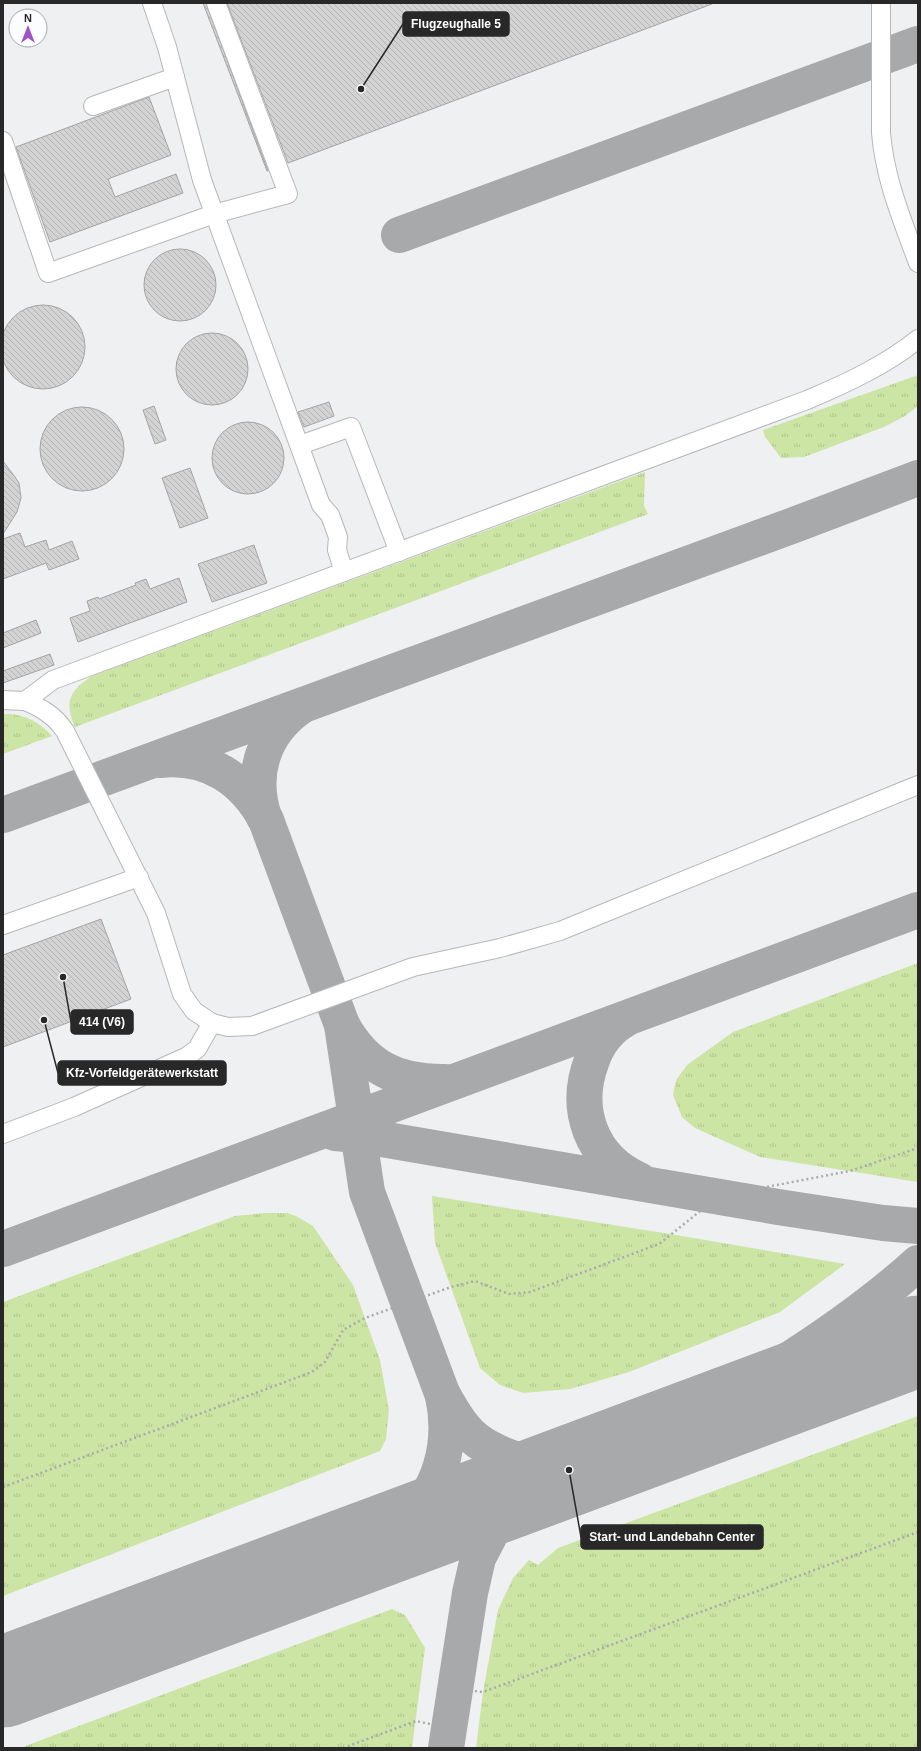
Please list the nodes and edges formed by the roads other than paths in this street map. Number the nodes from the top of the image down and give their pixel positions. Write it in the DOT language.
graph roads {
  1 [pos="152,3"];
  2 [pos="216,3"];
  3 [pos="881,3"];
  4 [pos="175,77"];
  5 [pos="93,106"];
  6 [pos="3,141"];
  7 [pos="214,214"];
  8 [pos="918,263"];
  9 [pos="918,339"];
  10 [pos="300,445"];
  11 [pos="399,552"];
  12 [pos="344,572"];
  13 [pos="3,700"];
  14 [pos="25,701"];
  15 [pos="918,785"];
  16 [pos="139,877"];
  17 [pos="3,925"];
  18 [pos="212,1023"];
  19 [pos="3,1134"];
  1 -- 4 [label="lane"];
  2 -- 7 [label="lane"];
  3 -- 8 [label="lane"];
  4 -- 5 [label="lane"];
  4 -- 7 [label="lane"];
  6 -- 7 [label="lane"];
  7 -- 10 [label="lane"];
  9 -- 11 [label="lane"];
  10 -- 11 [label="lane"];
  10 -- 12 [label="lane"];
  11 -- 12 [label="lane"];
  12 -- 14 [label="lane"];
  13 -- 14 [label="lane"];
  14 -- 16 [label="lane"];
  15 -- 18 [label="lane"];
  16 -- 17 [label="lane"];
  16 -- 18 [label="lane"];
  18 -- 19 [label="lane"];
}
